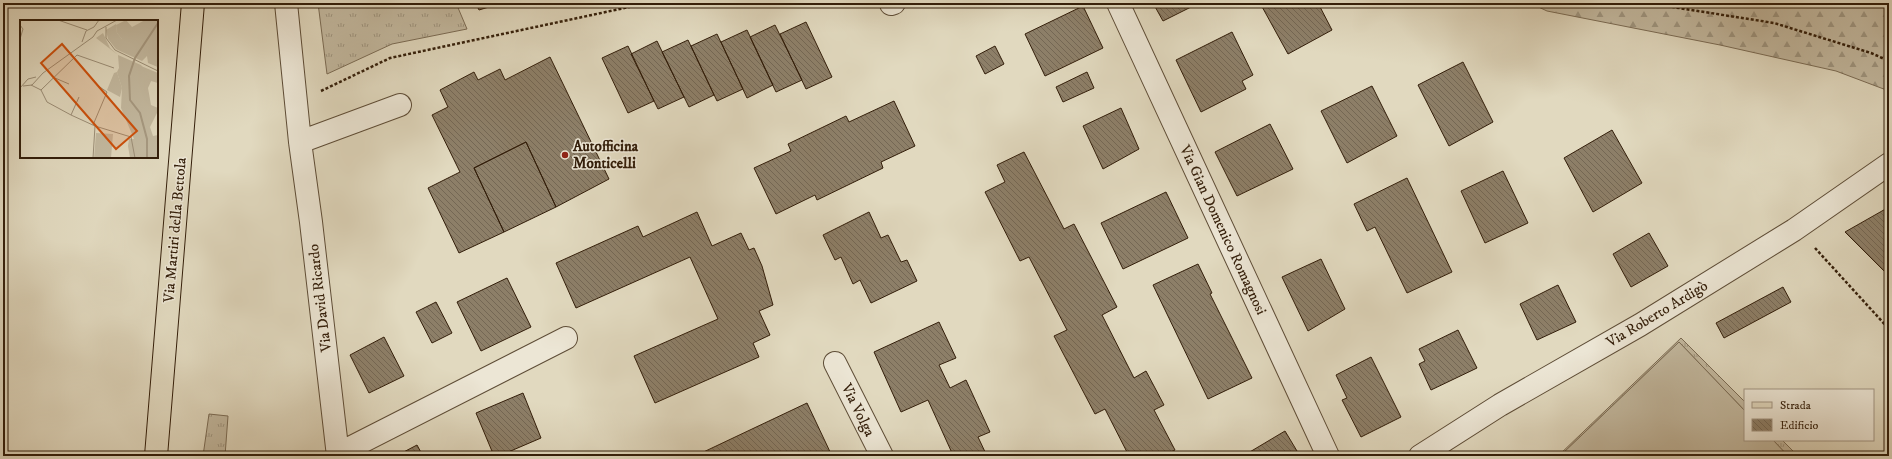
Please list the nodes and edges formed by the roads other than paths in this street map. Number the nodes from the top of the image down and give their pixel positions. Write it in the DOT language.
graph roads {
  1 [pos="193,3"];
  2 [pos="286,3"];
  3 [pos="1118,3"];
  4 [pos="400,105"];
  5 [pos="300,142"];
  6 [pos="1889,164"];
  7 [pos="566,338"];
  8 [pos="835,363"];
  9 [pos="338,455"];
  10 [pos="156,456"];
  11 [pos="882,456"];
  12 [pos="1328,456"];
  13 [pos="1420,456"];
  1 -- 10 [label="main road, Via Martiri della Bettola"];
  2 -- 5 [label="street, Via David Ricardo"];
  3 -- 12 [label="street, Via Gian Domenico Romagnosi"];
  4 -- 5 [label="street"];
  5 -- 9 [label="street, Via David Ricardo"];
  6 -- 13 [label="street, Via Roberto Ardigò"];
  7 -- 9 [label="street, Via David Ricardo"];
  8 -- 11 [label="street, Via Volga"];
}
